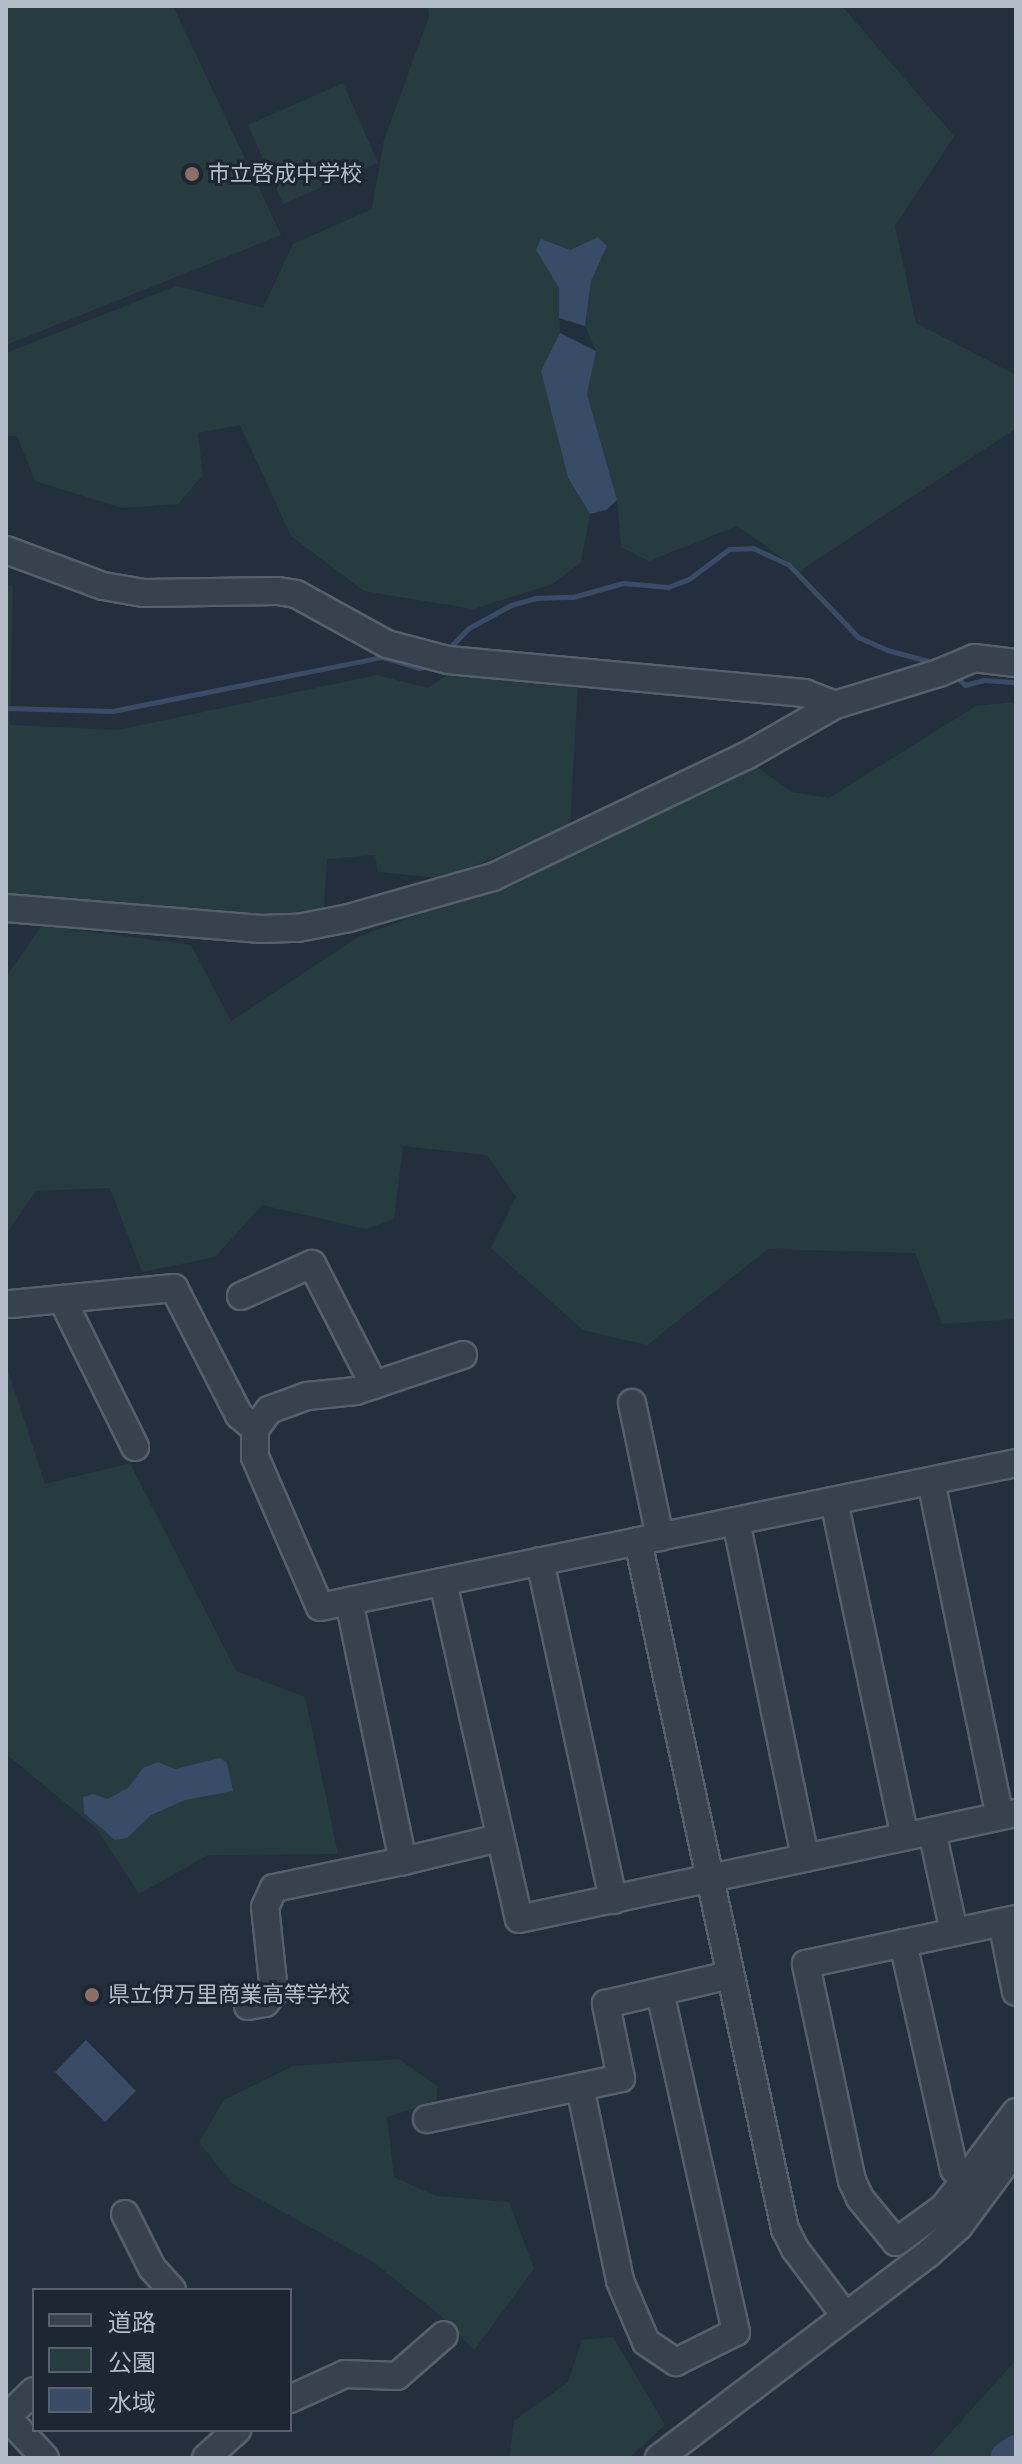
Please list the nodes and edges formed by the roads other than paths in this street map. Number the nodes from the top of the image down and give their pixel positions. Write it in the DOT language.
graph roads {
  1 [pos="6,550"];
  2 [pos="1016,663"];
  3 [pos="835,705"];
  4 [pos="6,908"];
  5 [pos="241,1296"];
  6 [pos="62,1299"];
  7 [pos="11,1304"];
  8 [pos="463,1355"];
  9 [pos="374,1385"];
  10 [pos="632,1403"];
  11 [pos="255,1429"];
  12 [pos="135,1447"];
  13 [pos="1016,1463"];
  14 [pos="931,1481"];
  15 [pos="834,1501"];
  16 [pos="736,1521"];
  17 [pos="649,1539"];
  18 [pos="540,1561"];
  19 [pos="443,1582"];
  20 [pos="349,1601"];
  21 [pos="1008,1815"];
  22 [pos="932,1831"];
  23 [pos="905,1837"];
  24 [pos="499,1838"];
  25 [pos="805,1858"];
  26 [pos="403,1861"];
  27 [pos="710,1879"];
  28 [pos="613,1900"];
  29 [pos="1009,1921"];
  30 [pos="954,1932"];
  31 [pos="903,1943"];
  32 [pos="730,1975"];
  33 [pos="660,1991"];
  34 [pos="1016,1992"];
  35 [pos="248,2006"];
  36 [pos="580,2087"];
  37 [pos="1016,2112"];
  38 [pos="427,2119"];
  39 [pos="1016,2149"];
  40 [pos="965,2180"];
  41 [pos="125,2214"];
  42 [pos="170,2288"];
  43 [pos="844,2314"];
  44 [pos="444,2335"];
  45 [pos="32,2393"];
  46 [pos="292,2398"];
  47 [pos="7,2416"];
  48 [pos="235,2432"];
  49 [pos="45,2458"];
  50 [pos="206,2458"];
  51 [pos="659,2458"];
  1 -- 3 [label="street"];
  2 -- 3 [label="street"];
  3 -- 4 [label="street"];
  5 -- 9 [label="street"];
  6 -- 7 [label="street"];
  6 -- 11 [label="street"];
  6 -- 12 [label="street"];
  8 -- 9 [label="street"];
  9 -- 11 [label="street"];
  10 -- 17 [label="street"];
  11 -- 20 [label="street"];
  13 -- 14 [label="street"];
  14 -- 15 [label="street"];
  14 -- 21 [label="street"];
  15 -- 16 [label="street"];
  15 -- 23 [label="street"];
  16 -- 17 [label="street"];
  16 -- 25 [label="street"];
  17 -- 18 [label="street"];
  17 -- 27 [label="street"];
  18 -- 19 [label="street"];
  18 -- 28 [label="street"];
  19 -- 20 [label="street"];
  19 -- 24 [label="street"];
  20 -- 26 [label="street"];
  21 -- 22 [label="street"];
  22 -- 23 [label="street"];
  22 -- 30 [label="street"];
  23 -- 25 [label="street"];
  24 -- 26 [label="street"];
  24 -- 28 [label="street"];
  25 -- 27 [label="street"];
  26 -- 35 [label="street"];
  27 -- 28 [label="street"];
  27 -- 32 [label="street"];
  29 -- 30 [label="street"];
  29 -- 34 [label="street"];
  30 -- 31 [label="street"];
  31 -- 40 [label="street"];
  31 -- 40 [label="street"];
  32 -- 33 [label="street"];
  32 -- 43 [label="street"];
  33 -- 36 [label="street"];
  33 -- 36 [label="street"];
  36 -- 38 [label="street"];
  37 -- 40 [label="street"];
  39 -- 43 [label="street"];
  41 -- 42 [label="street"];
  43 -- 51 [label="street"];
  44 -- 46 [label="street"];
  45 -- 47 [label="street"];
  47 -- 49 [label="street"];
  48 -- 50 [label="street"];
}
